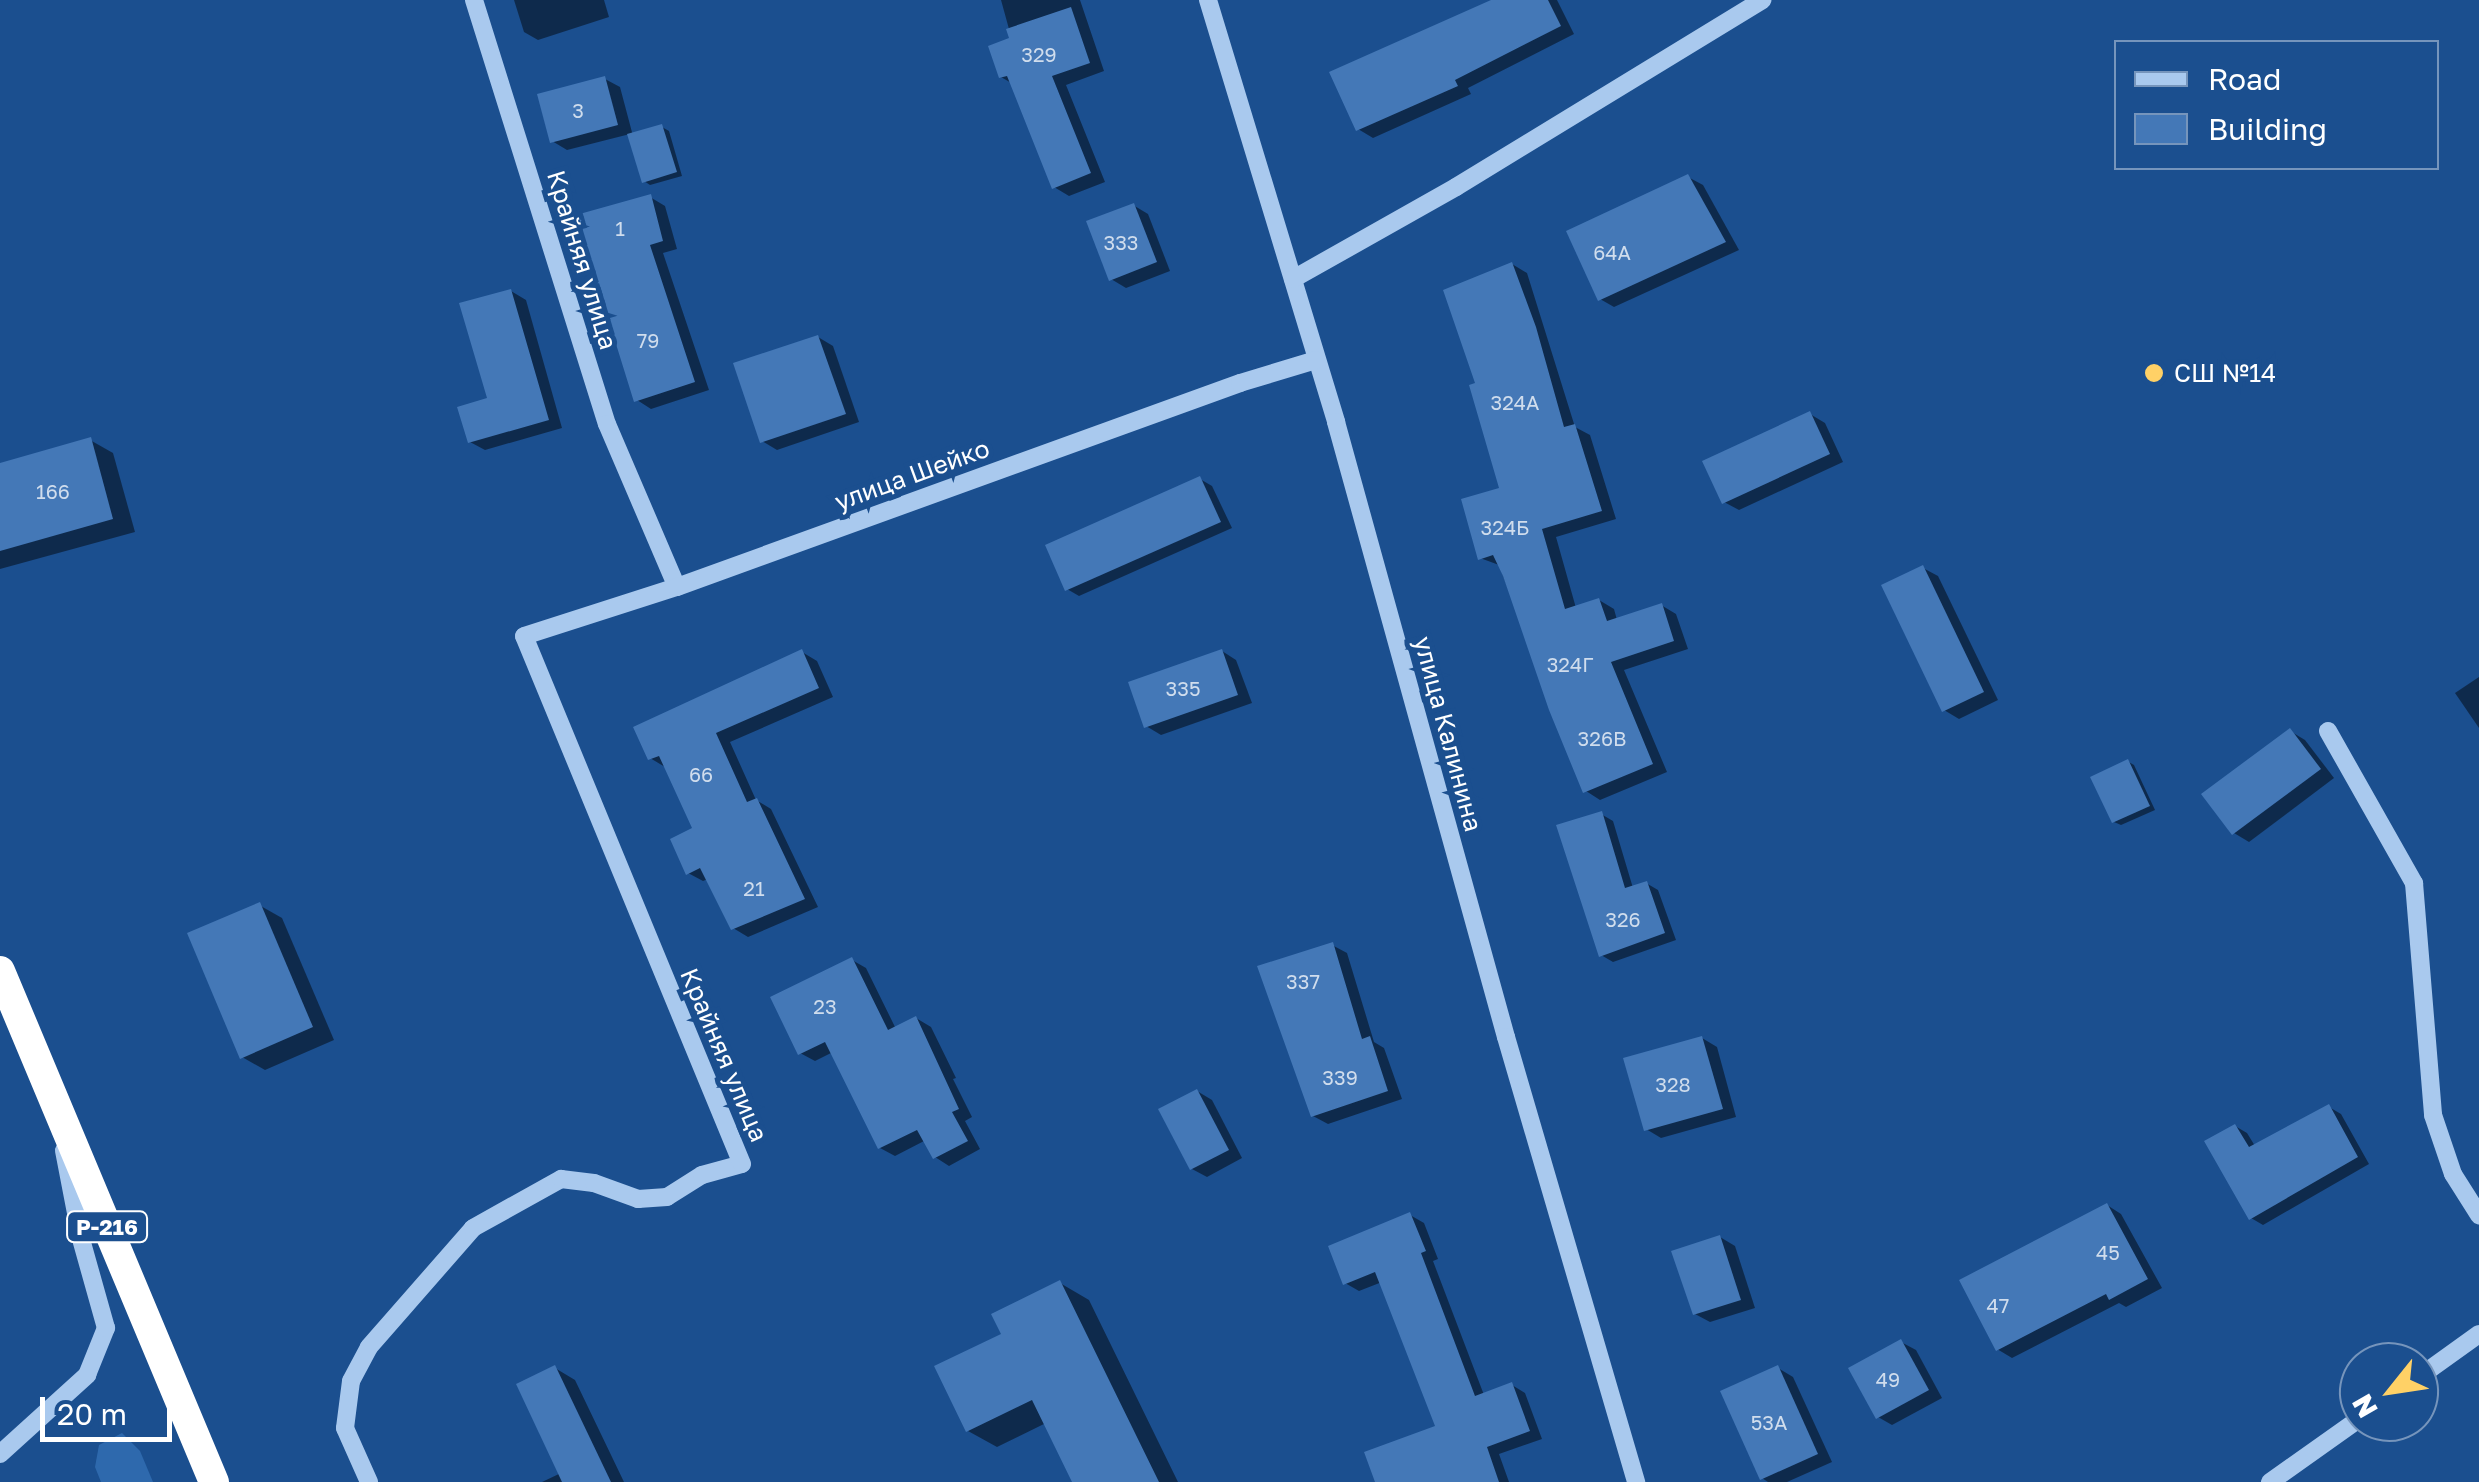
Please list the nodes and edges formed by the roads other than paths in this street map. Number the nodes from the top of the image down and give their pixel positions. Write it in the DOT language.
graph roads {
  1 [pos="474,0"];
  2 [pos="1208,0"];
  3 [pos="1762,0"];
  4 [pos="1293,279"];
  5 [pos="1316,360"];
  6 [pos="676,587"];
  7 [pos="524,636"];
  8 [pos="2328,731"];
  9 [pos="0,972"];
  10 [pos="54,1101"];
  11 [pos="2479,1215"];
  12 [pos="2479,1334"];
  13 [pos="2439,1362"];
  14 [pos="2339,1433"];
  15 [pos="0,1454"];
  16 [pos="214,1482"];
  17 [pos="370,1482"];
  18 [pos="1636,1482"];
  19 [pos="2270,1482"];
  1 -- 6 [label="street, Крайняя улица"];
  2 -- 4 [label="street, улица Калинина"];
  3 -- 4 [label="street"];
  4 -- 5 [label="street, улица Калинина"];
  5 -- 6 [label="street, улица Шейко"];
  5 -- 18 [label="street, улица Калинина"];
  6 -- 7 [label="street, улица Шейко"];
  7 -- 17 [label="street, Крайняя улица"];
  8 -- 11 [label="street"];
  9 -- 10 [label="highway, Р-216"];
  10 -- 15 [label="street"];
  10 -- 16 [label="highway, Р-216"];
  12 -- 13 [label="street"];
  14 -- 19 [label="street"];
}
